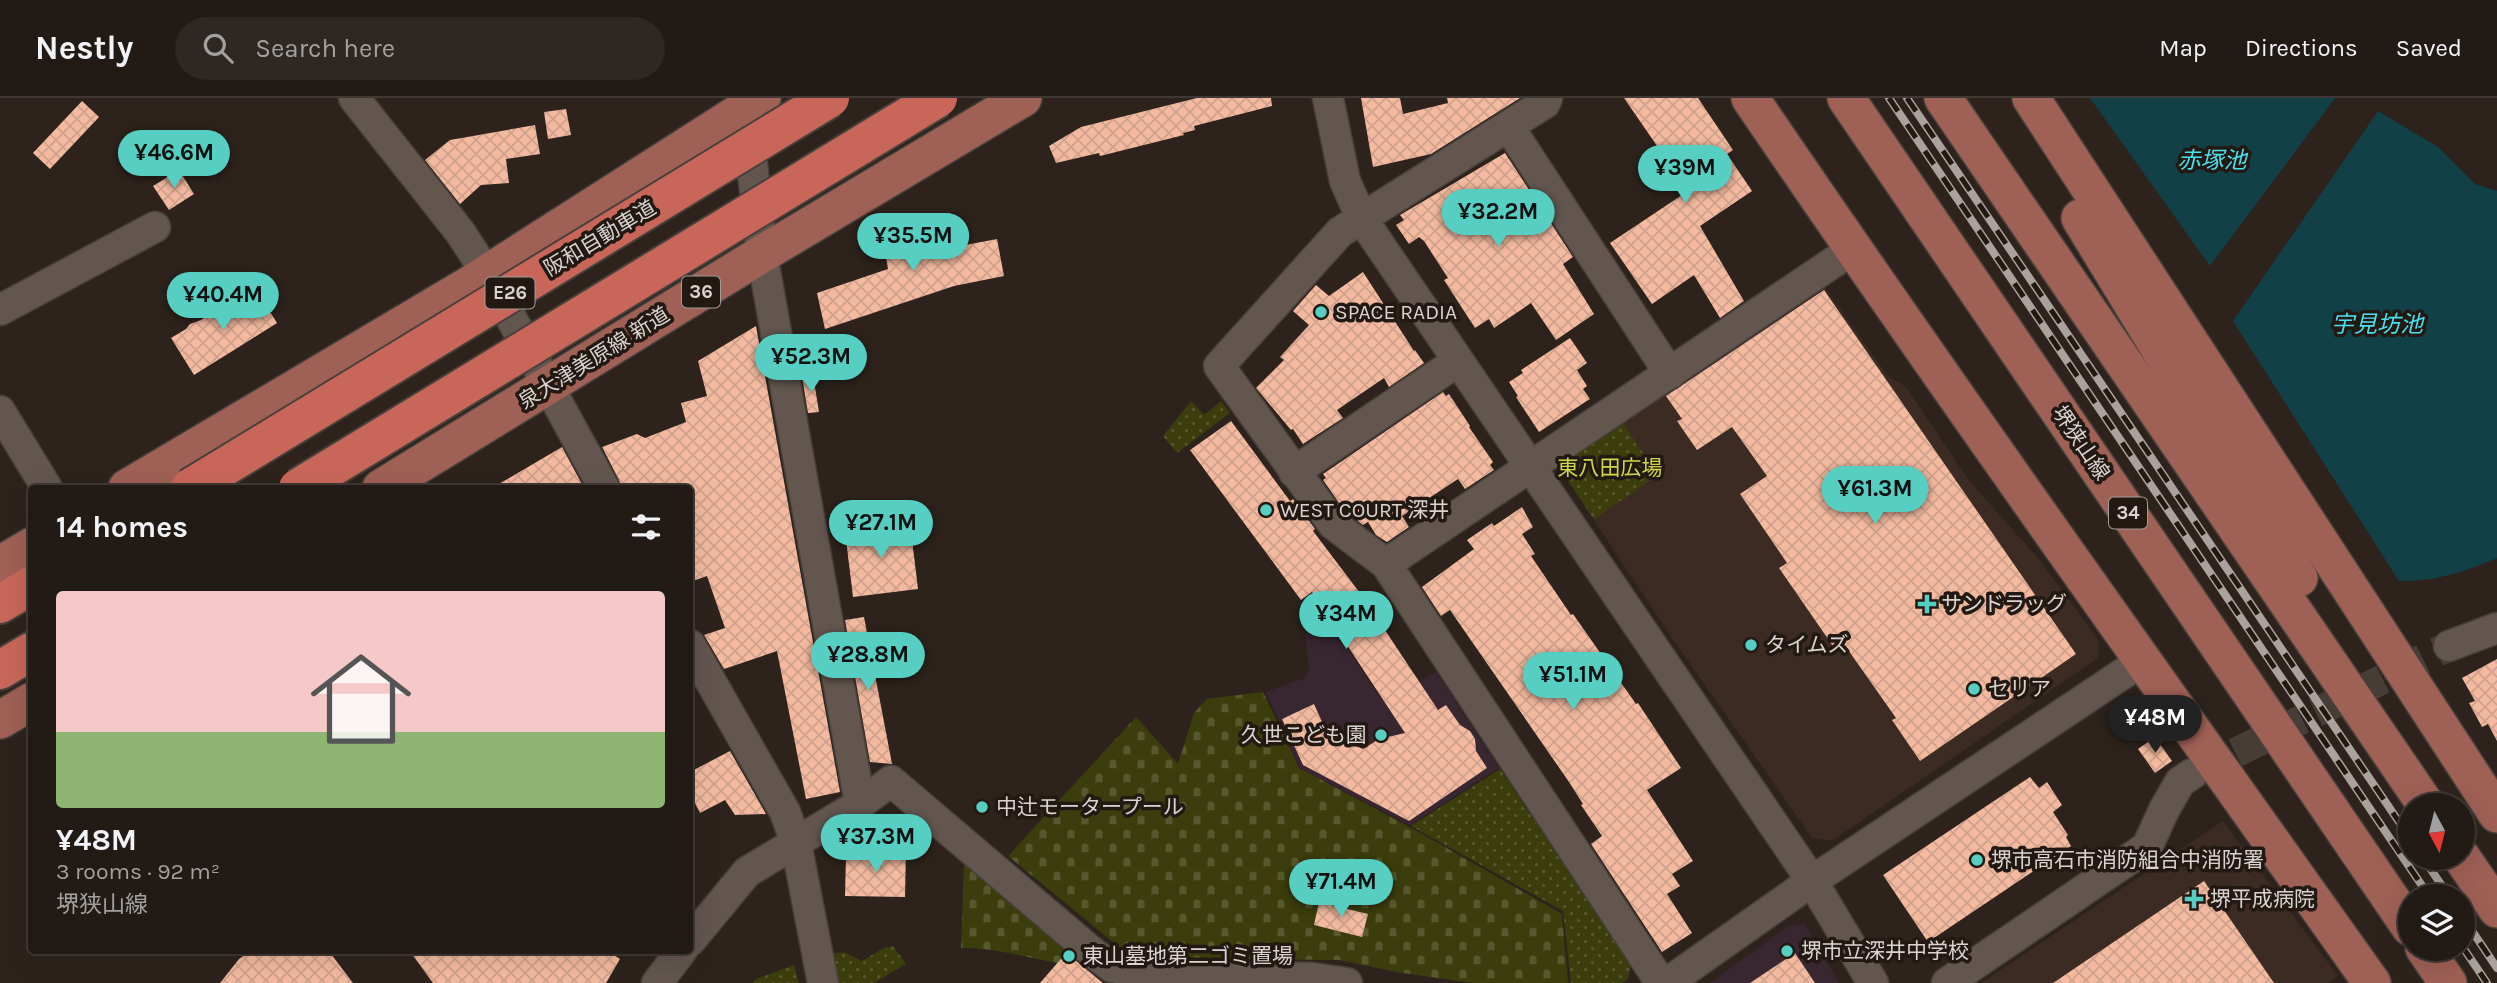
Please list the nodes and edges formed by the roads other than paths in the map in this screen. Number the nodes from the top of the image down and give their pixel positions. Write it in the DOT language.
graph roads {
  1 [pos="354,98"];
  2 [pos="830,98"];
  3 [pos="938,98"];
  4 [pos="1023,98"];
  5 [pos="1328,98"];
  6 [pos="1547,98"];
  7 [pos="1750,98"];
  8 [pos="1846,98"];
  9 [pos="1942,98"];
  10 [pos="2013,98"];
  11 [pos="2031,98"];
  12 [pos="751,102"];
  13 [pos="1509,127"];
  14 [pos="1362,219"];
  15 [pos="155,227"];
  16 [pos="1853,249"];
  17 [pos="762,254"];
  18 [pos="486,272"];
  19 [pos="0,310"];
  20 [pos="1458,361"];
  21 [pos="1670,374"];
  22 [pos="549,386"];
  23 [pos="0,411"];
  24 [pos="1531,468"];
  25 [pos="1294,472"];
  26 [pos="45,485"];
  27 [pos="132,485"];
  28 [pos="195,485"];
  29 [pos="303,485"];
  30 [pos="386,485"];
  31 [pos="602,485"];
  32 [pos="28,548"];
  33 [pos="1386,564"];
  34 [pos="0,565"];
  35 [pos="28,587"];
  36 [pos="0,604"];
  37 [pos="2497,628"];
  38 [pos="2449,646"];
  39 [pos="693,650"];
  40 [pos="28,653"];
  41 [pos="2142,661"];
  42 [pos="0,670"];
  43 [pos="28,703"];
  44 [pos="0,720"];
  45 [pos="2192,774"];
  46 [pos="2417,793"];
  47 [pos="2419,793"];
  48 [pos="860,804"];
  49 [pos="2497,814"];
  50 [pos="796,844"];
  51 [pos="2470,870"];
  52 [pos="1812,881"];
  53 [pos="2398,909"];
  54 [pos="2497,909"];
  55 [pos="693,937"];
  56 [pos="678,954"];
  57 [pos="2433,961"];
  58 [pos="657,983"];
  59 [pos="823,983"];
  60 [pos="1347,983"];
  61 [pos="1661,983"];
  62 [pos="1667,983"];
  63 [pos="1873,983"];
  64 [pos="1947,983"];
  65 [pos="2372,983"];
  66 [pos="2448,983"];
  1 -- 18 [label="street"];
  2 -- 28 [label="highway, 阪和自動車道 / E26, bridge"];
  3 -- 29 [label="highway, E26, bridge"];
  4 -- 17 [label="main road, 泉大津美原線 新道 / 36"];
  5 -- 14 [label="street"];
  6 -- 13 [label="street"];
  7 -- 16 [label="main road"];
  8 -- 53 [label="main road, 堺狭山線 / 34"];
  9 -- 46 [label="main road"];
  10 -- 47 [label="main road"];
  11 -- 49 [label="main road"];
  12 -- 17 [label="street"];
  12 -- 18 [label="main road"];
  13 -- 14 [label="street"];
  13 -- 21 [label="street"];
  14 -- 20 [label="street"];
  14 -- 25 [label="street"];
  15 -- 19 [label="street"];
  16 -- 21 [label="street"];
  16 -- 41 [label="main road"];
  17 -- 22 [label="main road, 泉大津美原線 新道 / 36"];
  17 -- 48 [label="street"];
  18 -- 22 [label="street"];
  18 -- 27 [label="main road"];
  20 -- 24 [label="street"];
  20 -- 25 [label="street"];
  21 -- 24 [label="street"];
  22 -- 30 [label="main road, 泉大津美原線 新道 / 36"];
  22 -- 31 [label="street"];
  23 -- 26 [label="street"];
  24 -- 33 [label="street"];
  24 -- 52 [label="street"];
  25 -- 33 [label="street"];
  32 -- 34 [label="main road"];
  33 -- 61 [label="street"];
  35 -- 36 [label="highway"];
  37 -- 38 [label="street"];
  39 -- 50 [label="street"];
  40 -- 42 [label="highway"];
  41 -- 52 [label="street"];
  41 -- 65 [label="main road"];
  43 -- 44 [label="main road"];
  45 -- 64 [label="street"];
  48 -- 50 [label="street"];
  48 -- 60 [label="street"];
  50 -- 55 [label="street"];
  50 -- 59 [label="street"];
  51 -- 54 [label="main road"];
  52 -- 62 [label="street"];
  52 -- 63 [label="street"];
  56 -- 58 [label="street"];
  57 -- 66 [label="main road"];
}
